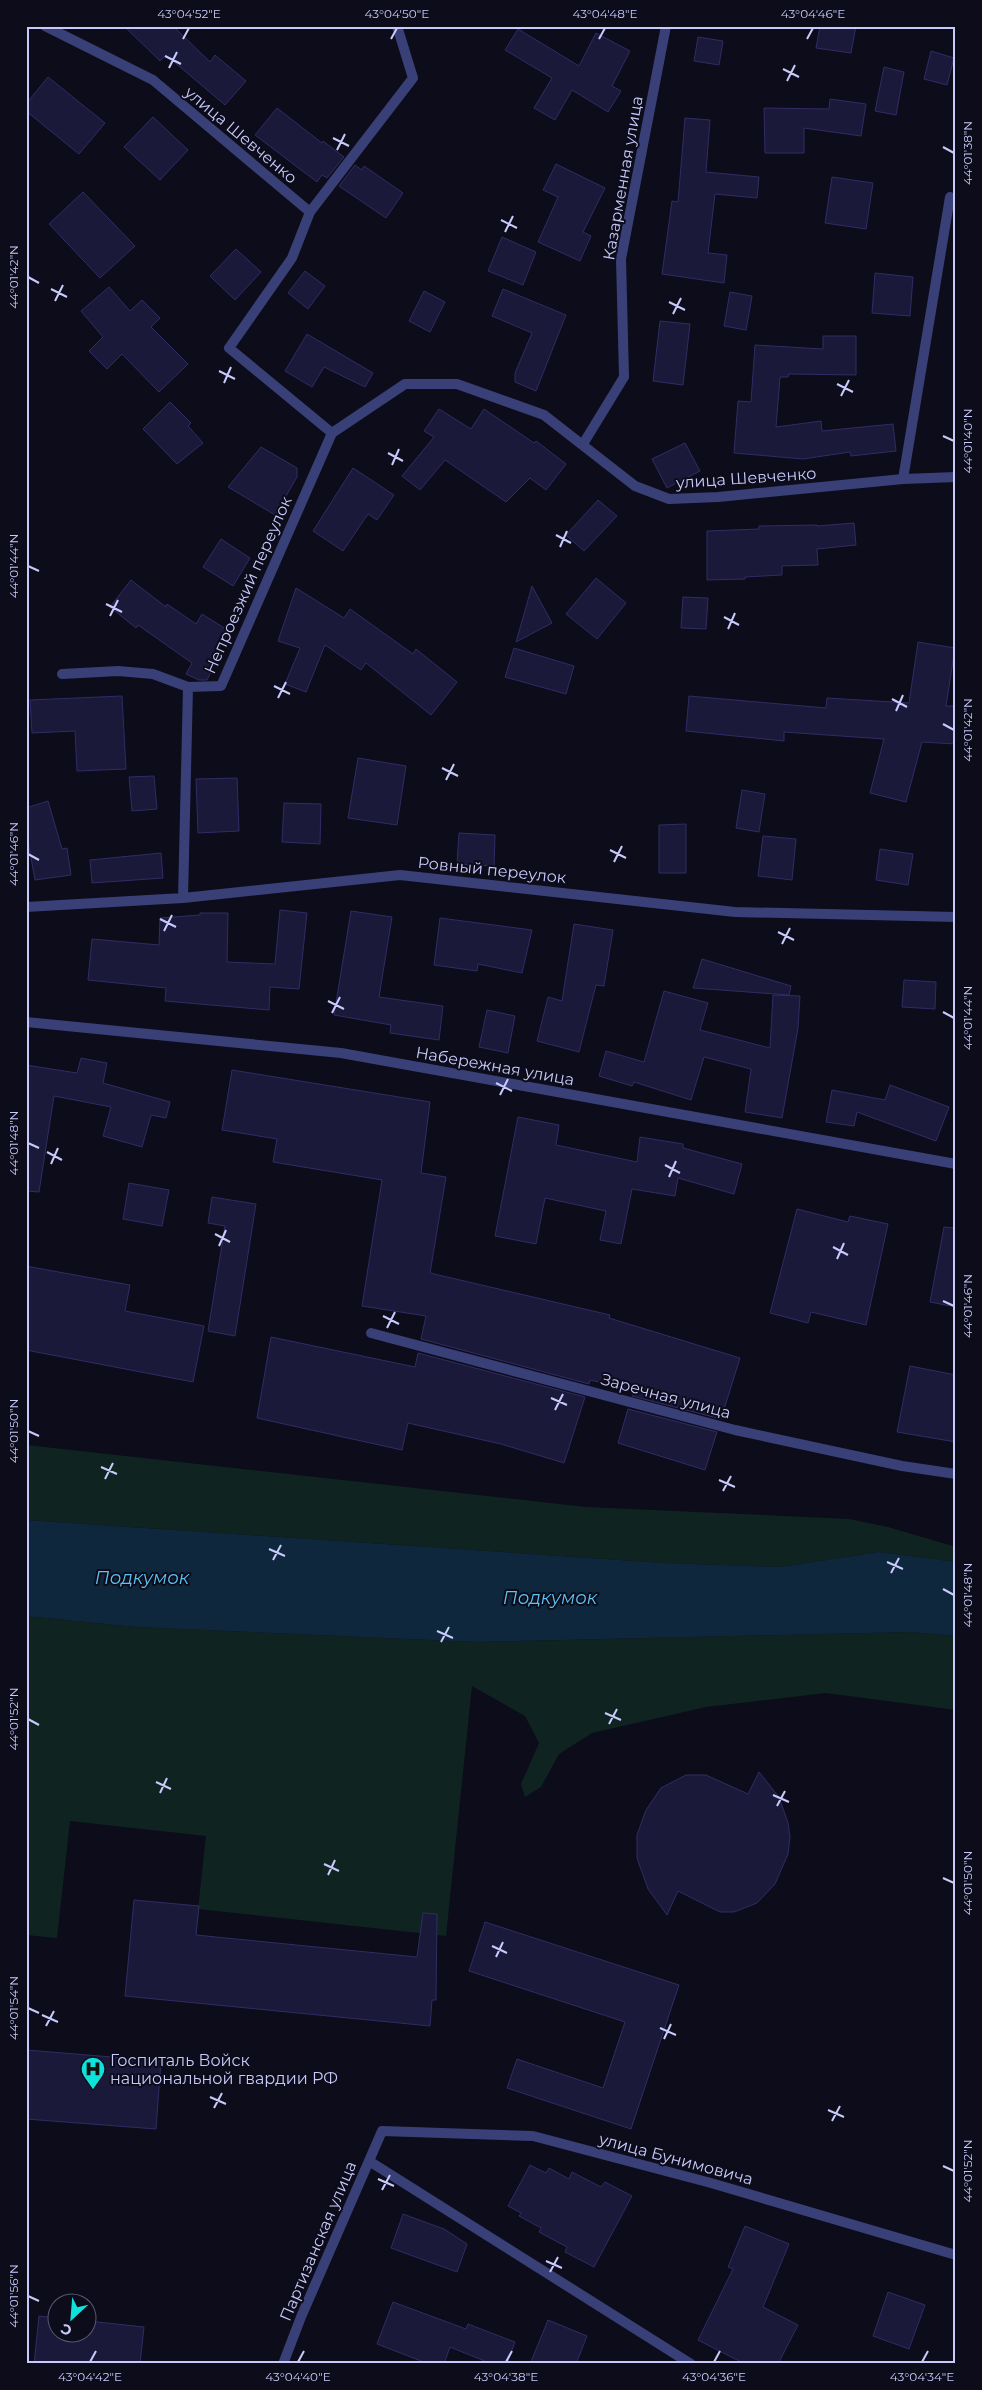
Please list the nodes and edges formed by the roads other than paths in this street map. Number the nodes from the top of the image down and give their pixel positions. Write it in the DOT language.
graph roads {
  1 [pos="46,26"];
  2 [pos="397,26"];
  3 [pos="666,26"];
  4 [pos="950,197"];
  5 [pos="310,212"];
  6 [pos="332,433"];
  7 [pos="583,444"];
  8 [pos="956,477"];
  9 [pos="903,479"];
  10 [pos="62,674"];
  11 [pos="188,686"];
  12 [pos="183,898"];
  13 [pos="26,907"];
  14 [pos="956,917"];
  15 [pos="26,1022"];
  16 [pos="956,1164"];
  17 [pos="371,1333"];
  18 [pos="956,1474"];
  19 [pos="382,2131"];
  20 [pos="369,2161"];
  21 [pos="956,2255"];
  22 [pos="283,2364"];
  23 [pos="691,2364"];
  1 -- 5 [label="street, улица Шевченко"];
  2 -- 5 [label="street"];
  3 -- 7 [label="street, Казарменная улица"];
  4 -- 9 [label="street"];
  5 -- 6 [label="street"];
  6 -- 7 [label="street, улица Шевченко"];
  6 -- 11 [label="street, Непроезжий переулок"];
  7 -- 9 [label="street, улица Шевченко"];
  8 -- 9 [label="street, улица Шевченко"];
  10 -- 11 [label="street, Непроезжий переулок"];
  11 -- 12 [label="street"];
  12 -- 13 [label="street, Ровный переулок"];
  12 -- 14 [label="street, Ровный переулок"];
  15 -- 16 [label="street, Набережная улица"];
  17 -- 18 [label="street, Заречная улица"];
  19 -- 20 [label="street, Партизанская улица"];
  19 -- 21 [label="street, улица Бунимовича"];
  20 -- 22 [label="street, Партизанская улица"];
  20 -- 23 [label="street"];
}
